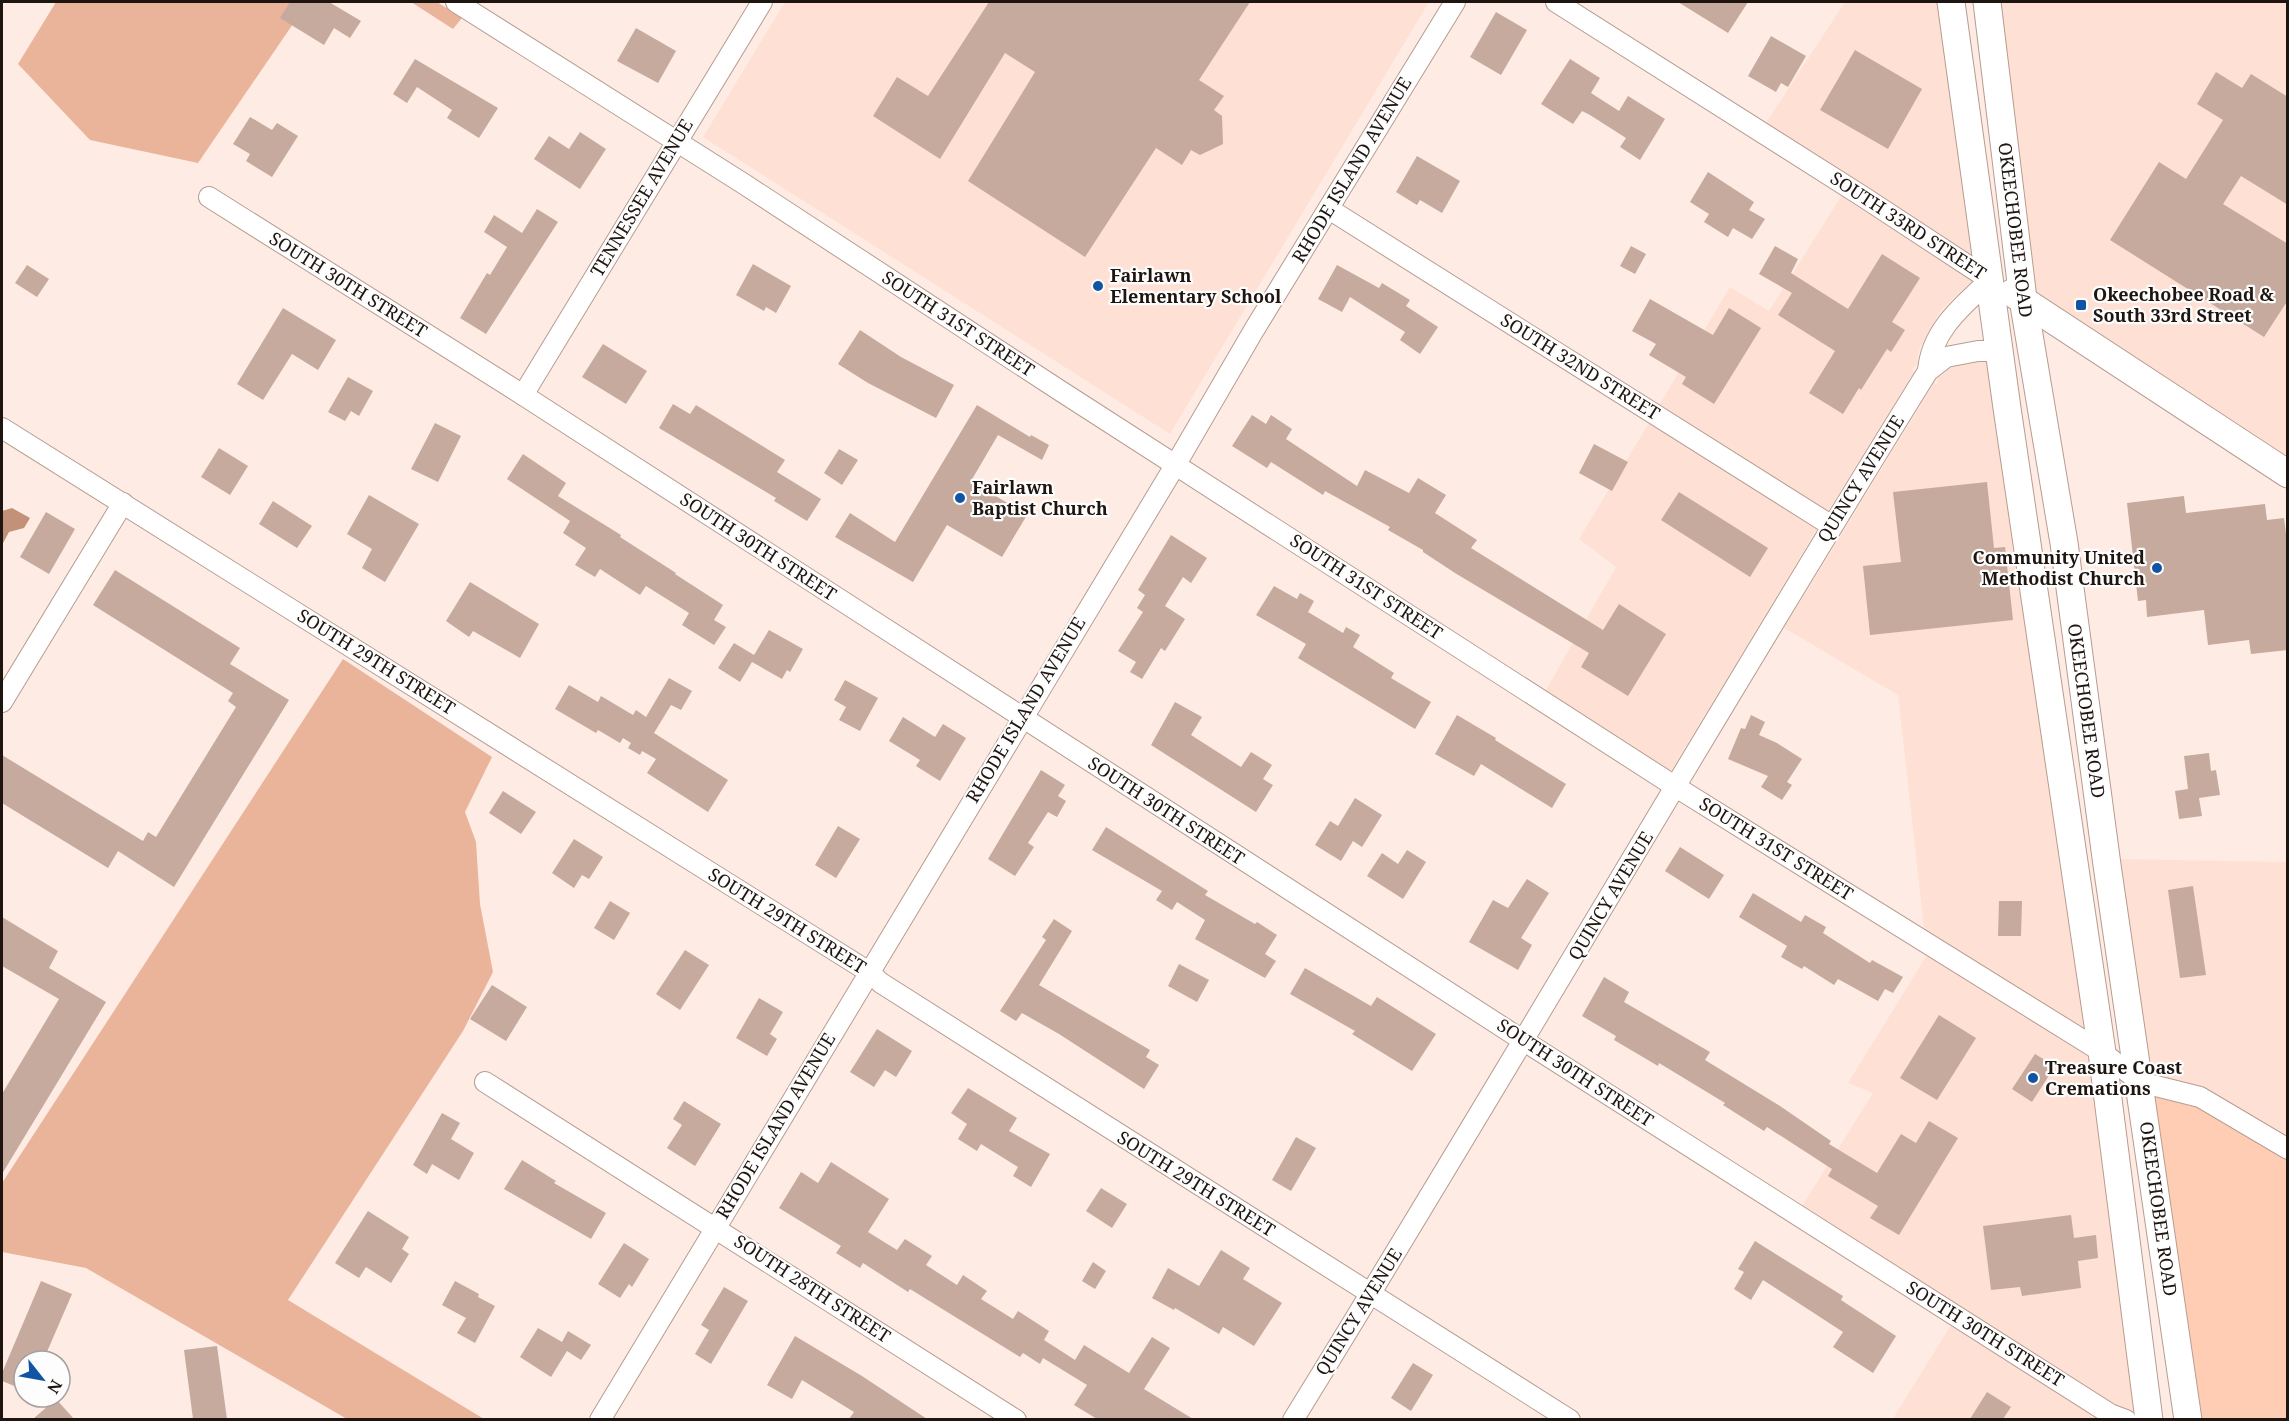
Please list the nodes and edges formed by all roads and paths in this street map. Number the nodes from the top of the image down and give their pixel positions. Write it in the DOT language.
graph roads {
  1 [pos="456,2"];
  2 [pos="762,2"];
  3 [pos="1455,2"];
  4 [pos="1556,2"];
  5 [pos="1951,2"];
  6 [pos="1987,2"];
  7 [pos="676,142"];
  8 [pos="209,197"];
  9 [pos="1329,208"];
  10 [pos="1990,280"];
  11 [pos="2023,300"];
  12 [pos="1999,351"];
  13 [pos="1928,371"];
  14 [pos="523,395"];
  15 [pos="2,428"];
  16 [pos="1176,464"];
  17 [pos="2288,474"];
  18 [pos="123,503"];
  19 [pos="1832,526"];
  20 [pos="2,702"];
  21 [pos="1021,718"];
  22 [pos="1676,787"];
  23 [pos="869,972"];
  24 [pos="1524,1041"];
  25 [pos="2102,1052"];
  26 [pos="485,1082"];
  27 [pos="2140,1082"];
  28 [pos="2288,1149"];
  29 [pos="715,1227"];
  30 [pos="1370,1295"];
  31 [pos="600,1419"];
  32 [pos="1016,1419"];
  33 [pos="1293,1419"];
  34 [pos="1570,1419"];
  35 [pos="2126,1419"];
  36 [pos="2149,1419"];
  37 [pos="2188,1419"];
  1 -- 7 [label="street, SOUTH 31ST STREET"];
  2 -- 7 [label="street, TENNESSEE AVENUE"];
  3 -- 9 [label="street, RHODE ISLAND AVENUE"];
  4 -- 10 [label="street, SOUTH 33RD STREET"];
  5 -- 10 [label="main road, OKEECHOBEE ROAD"];
  6 -- 11 [label="main road, OKEECHOBEE ROAD"];
  7 -- 14 [label="street, TENNESSEE AVENUE"];
  7 -- 16 [label="street, SOUTH 31ST STREET"];
  8 -- 14 [label="street, SOUTH 30TH STREET"];
  9 -- 16 [label="street, RHODE ISLAND AVENUE"];
  9 -- 19 [label="street, SOUTH 32ND STREET"];
  10 -- 11 [label="main road, SOUTH 33RD STREET"];
  10 -- 12 [label="main road, OKEECHOBEE ROAD"];
  10 -- 13 [label="street, QUINCY AVENUE"];
  11 -- 17 [label="main road, SOUTH 33RD STREET"];
  11 -- 27 [label="main road, OKEECHOBEE ROAD"];
  12 -- 13 [label="street, QUINCY AVENUE"];
  12 -- 25 [label="main road, OKEECHOBEE ROAD"];
  13 -- 19 [label="street, QUINCY AVENUE"];
  14 -- 21 [label="street, SOUTH 30TH STREET"];
  15 -- 18 [label="street, SOUTH 29TH STREET"];
  16 -- 21 [label="street, RHODE ISLAND AVENUE"];
  16 -- 22 [label="street, SOUTH 31ST STREET"];
  18 -- 20 [label="street"];
  18 -- 23 [label="street, SOUTH 29TH STREET"];
  19 -- 22 [label="street, QUINCY AVENUE"];
  21 -- 23 [label="street, RHODE ISLAND AVENUE"];
  21 -- 24 [label="street, SOUTH 30TH STREET"];
  22 -- 24 [label="street, QUINCY AVENUE"];
  22 -- 25 [label="street, SOUTH 31ST STREET"];
  23 -- 29 [label="street, RHODE ISLAND AVENUE"];
  23 -- 30 [label="street, SOUTH 29TH STREET"];
  24 -- 30 [label="street, QUINCY AVENUE"];
  24 -- 35 [label="street, SOUTH 30TH STREET"];
  25 -- 27 [label="street, SOUTH 31ST STREET"];
  25 -- 36 [label="main road, OKEECHOBEE ROAD"];
  26 -- 29 [label="street, SOUTH 28TH STREET"];
  27 -- 28 [label="street, SOUTH 31ST STREET"];
  27 -- 37 [label="main road, OKEECHOBEE ROAD"];
  29 -- 31 [label="street, RHODE ISLAND AVENUE"];
  29 -- 32 [label="street, SOUTH 28TH STREET"];
  30 -- 33 [label="street, QUINCY AVENUE"];
  30 -- 34 [label="street, SOUTH 29TH STREET"];
}
